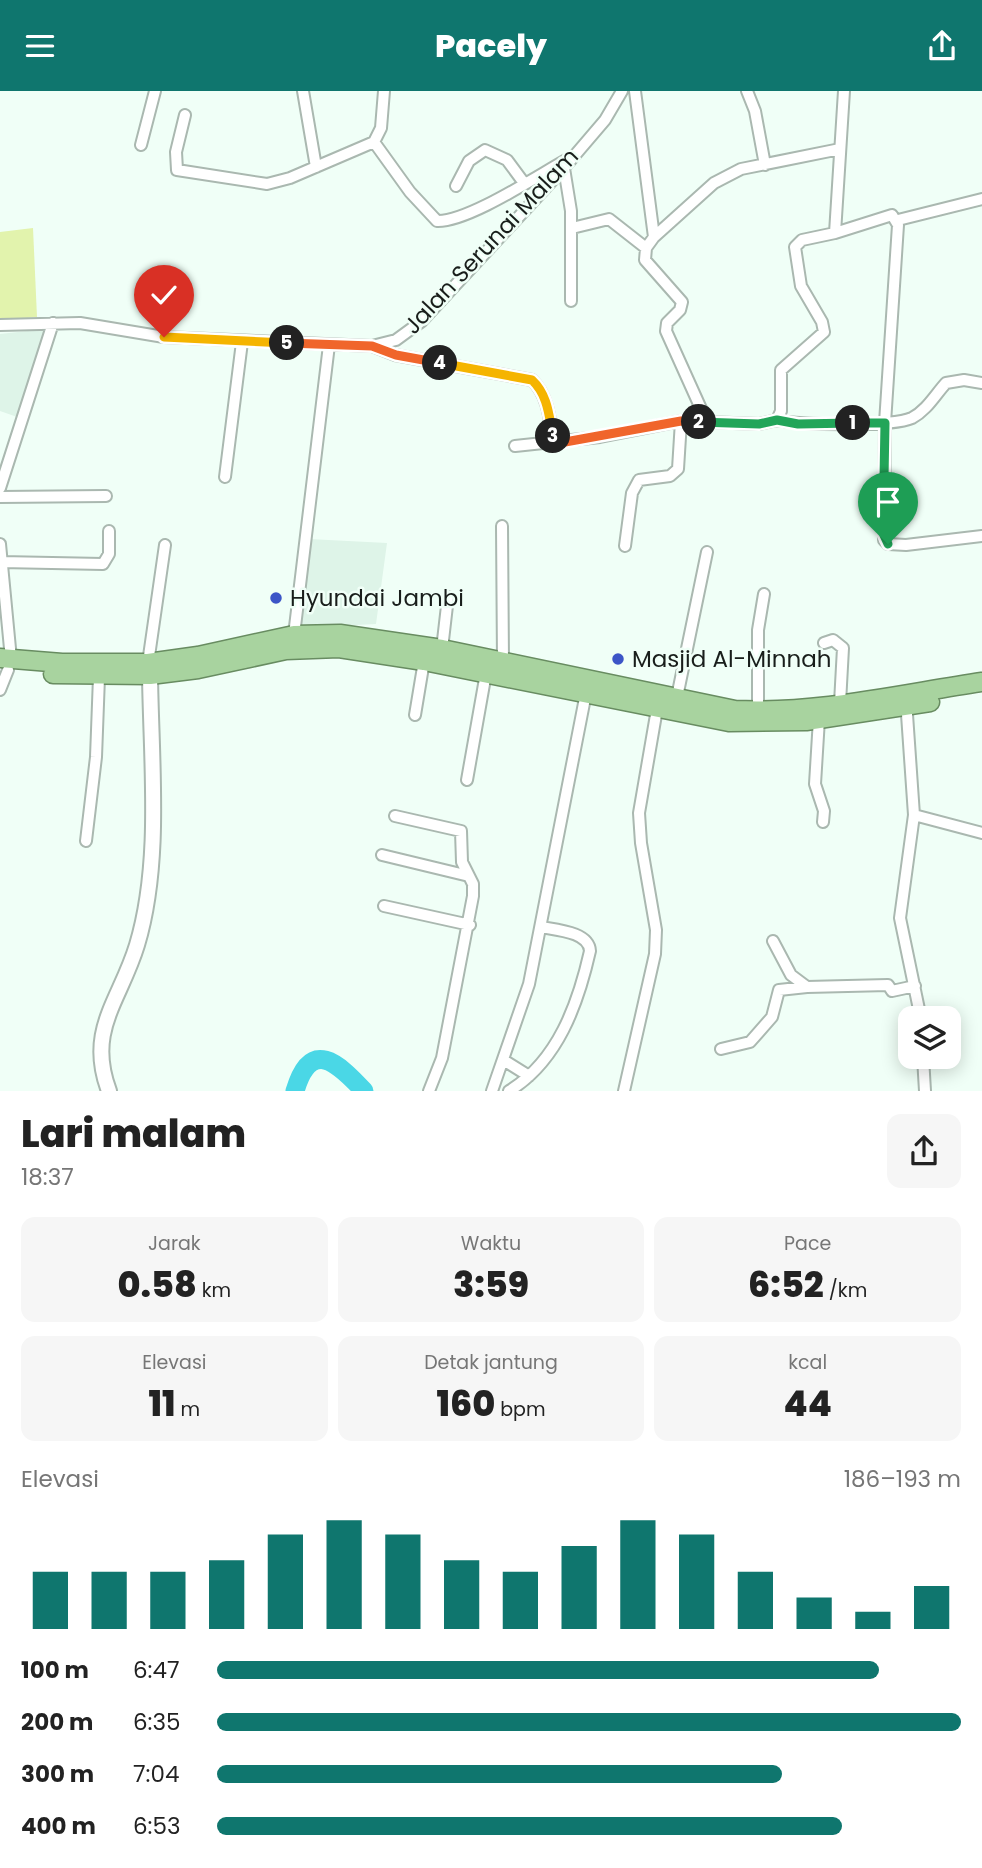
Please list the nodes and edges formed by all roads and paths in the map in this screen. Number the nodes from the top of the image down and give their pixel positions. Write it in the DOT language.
graph roads {
  1 [pos="155,91"];
  2 [pos="303,91"];
  3 [pos="384,91"];
  4 [pos="622,91"];
  5 [pos="635,91"];
  6 [pos="747,91"];
  7 [pos="844,91"];
  8 [pos="185,115"];
  9 [pos="374,142"];
  10 [pos="141,145"];
  11 [pos="841,149"];
  12 [pos="570,157"];
  13 [pos="765,165"];
  14 [pos="316,167"];
  15 [pos="564,168"];
  16 [pos="524,183"];
  17 [pos="456,186"];
  18 [pos="982,199"];
  19 [pos="898,220"];
  20 [pos="572,228"];
  21 [pos="835,233"];
  22 [pos="654,237"];
  23 [pos="646,248"];
  24 [pos="570,301"];
  25 [pos="53,323"];
  26 [pos="0,325"];
  27 [pos="242,341"];
  28 [pos="329,345"];
  29 [pos="372,346"];
  30 [pos="982,383"];
  31 [pos="777,420"];
  32 [pos="681,421"];
  33 [pos="706,422"];
  34 [pos="885,423"];
  35 [pos="554,444"];
  36 [pos="515,446"];
  37 [pos="2,475"];
  38 [pos="225,477"];
  39 [pos="0,488"];
  40 [pos="106,496"];
  41 [pos="0,497"];
  42 [pos="502,526"];
  43 [pos="109,531"];
  44 [pos="982,535"];
  45 [pos="0,544"];
  46 [pos="165,545"];
  47 [pos="625,546"];
  48 [pos="707,552"];
  49 [pos="1,562"];
  50 [pos="764,594"];
  51 [pos="447,597"];
  52 [pos="306,639"];
  53 [pos="824,643"];
  54 [pos="368,644"];
  55 [pos="442,649"];
  56 [pos="424,661"];
  57 [pos="503,662"];
  58 [pos="5,664"];
  59 [pos="149,669"];
  60 [pos="486,673"];
  61 [pos="99,677"];
  62 [pos="982,682"];
  63 [pos="588,686"];
  64 [pos="0,690"];
  65 [pos="982,694"];
  66 [pos="677,697"];
  67 [pos="906,700"];
  68 [pos="841,703"];
  69 [pos="657,709"];
  70 [pos="758,711"];
  71 [pos="415,715"];
  72 [pos="819,719"];
  73 [pos="467,780"];
  74 [pos="914,815"];
  75 [pos="395,816"];
  76 [pos="823,822"];
  77 [pos="982,833"];
  78 [pos="86,841"];
  79 [pos="382,855"];
  80 [pos="469,876"];
  81 [pos="384,906"];
  82 [pos="470,925"];
  83 [pos="541,927"];
  84 [pos="774,941"];
  85 [pos="915,986"];
  86 [pos="807,987"];
  87 [pos="919,1006"];
  88 [pos="721,1049"];
  89 [pos="505,1061"];
  90 [pos="924,1069"];
  91 [pos="529,1076"];
  92 [pos="109,1091"];
  93 [pos="429,1091"];
  94 [pos="492,1091"];
  95 [pos="509,1091"];
  96 [pos="624,1091"];
  97 [pos="925,1091"];
  1 -- 10 [label="street"];
  2 -- 14 [label="street"];
  3 -- 9 [label="street"];
  4 -- 12 [label="street, Jalan Serunai Malam"];
  5 -- 22 [label="street"];
  6 -- 13 [label="street"];
  7 -- 11 [label="street"];
  8 -- 14 [label="street"];
  9 -- 14 [label="street"];
  9 -- 16 [label="street"];
  11 -- 13 [label="street"];
  11 -- 21 [label="street"];
  12 -- 15 [label="street, Jalan Serunai Malam"];
  12 -- 16 [label="street"];
  13 -- 22 [label="street"];
  15 -- 20 [label="street"];
  15 -- 29 [label="street, Jalan Serunai Malam"];
  16 -- 17 [label="street"];
  18 -- 19 [label="street"];
  19 -- 21 [label="street"];
  19 -- 34 [label="street"];
  20 -- 23 [label="street"];
  20 -- 24 [label="street"];
  21 -- 31 [label="street"];
  22 -- 23 [label="street"];
  23 -- 33 [label="street"];
  25 -- 26 [label="street, Jalan Serunai Malam"];
  25 -- 27 [label="street, Jalan Serunai Malam"];
  25 -- 37 [label="street"];
  27 -- 28 [label="street, Jalan Serunai Malam"];
  27 -- 38 [label="street"];
  28 -- 29 [label="street, Jalan Serunai Malam"];
  28 -- 52 [label="street"];
  29 -- 35 [label="street"];
  30 -- 34 [label="street"];
  31 -- 33 [label="street"];
  31 -- 34 [label="street"];
  32 -- 33 [label="street"];
  32 -- 35 [label="street"];
  32 -- 47 [label="street"];
  34 -- 44 [label="street"];
  35 -- 36 [label="street"];
  37 -- 39 [label="street"];
  40 -- 41 [label="street"];
  42 -- 57 [label="street"];
  43 -- 49 [label="street"];
  45 -- 49 [label="street"];
  46 -- 59 [label="street"];
  48 -- 66 [label="street"];
  49 -- 58 [label="street"];
  50 -- 70 [label="street"];
  51 -- 55 [label="street"];
  52 -- 54 [label="highway"];
  52 -- 59 [label="highway"];
  53 -- 68 [label="street"];
  54 -- 55 [label="highway"];
  54 -- 56 [label="highway"];
  55 -- 57 [label="highway"];
  56 -- 60 [label="highway"];
  56 -- 71 [label="street"];
  57 -- 63 [label="highway"];
  58 -- 59 [label="highway"];
  58 -- 61 [label="highway"];
  58 -- 64 [label="street"];
  59 -- 61 [label="highway"];
  59 -- 92 [label="street"];
  60 -- 63 [label="highway"];
  60 -- 73 [label="street"];
  61 -- 78 [label="street"];
  62 -- 67 [label="highway"];
  63 -- 66 [label="highway"];
  63 -- 69 [label="highway"];
  63 -- 83 [label="street"];
  65 -- 67 [label="highway"];
  66 -- 70 [label="highway"];
  67 -- 68 [label="highway"];
  67 -- 72 [label="highway"];
  67 -- 74 [label="street"];
  68 -- 70 [label="highway"];
  69 -- 72 [label="highway"];
  69 -- 96 [label="street"];
  72 -- 76 [label="street"];
  74 -- 77 [label="street"];
  74 -- 85 [label="street"];
  75 -- 80 [label="street"];
  79 -- 80 [label="street"];
  80 -- 82 [label="street"];
  81 -- 82 [label="street"];
  82 -- 93 [label="street"];
  83 -- 89 [label="street"];
  83 -- 91 [label="street"];
  84 -- 86 [label="street"];
  85 -- 86 [label="street"];
  85 -- 87 [label="street"];
  86 -- 88 [label="street"];
  89 -- 91 [label="street"];
  89 -- 94 [label="street"];
  90 -- 97 [label="street"];
  91 -- 95 [label="street"];
}
